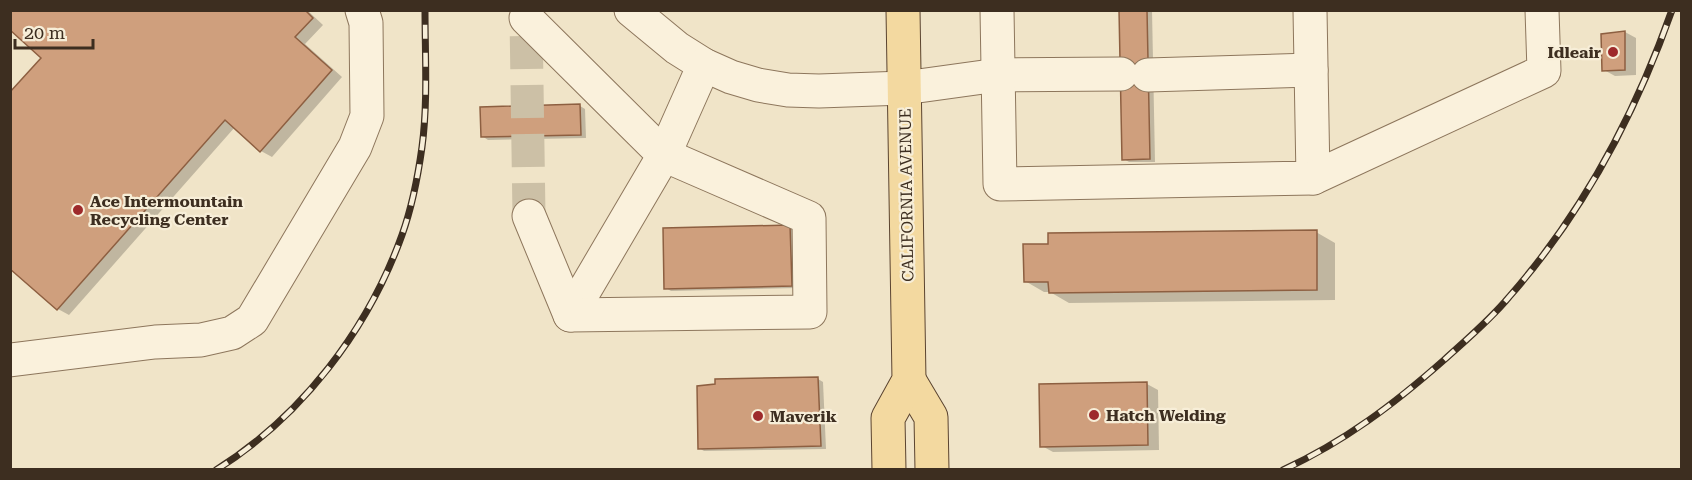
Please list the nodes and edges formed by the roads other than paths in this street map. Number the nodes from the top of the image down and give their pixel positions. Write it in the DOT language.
graph roads {
  1 [pos="362,10"];
  2 [pos="903,10"];
  3 [pos="997,10"];
  4 [pos="1310,10"];
  5 [pos="1542,10"];
  6 [pos="650,17"];
  7 [pos="526,18"];
  8 [pos="704,65"];
  9 [pos="1311,70"];
  10 [pos="998,75"];
  11 [pos="904,88"];
  12 [pos="664,155"];
  13 [pos="1313,178"];
  14 [pos="529,216"];
  15 [pos="570,315"];
  16 [pos="10,360"];
  17 [pos="909,380"];
  18 [pos="889,470"];
  19 [pos="932,470"];
  1 -- 16 [label="street"];
  2 -- 11 [label="main road, CALIFORNIA AVENUE"];
  3 -- 10 [label="street"];
  4 -- 9 [label="street"];
  5 -- 13 [label="street"];
  6 -- 8 [label="street"];
  7 -- 12 [label="street"];
  8 -- 11 [label="street"];
  8 -- 12 [label="street"];
  9 -- 10 [label="street"];
  9 -- 13 [label="street"];
  10 -- 11 [label="street"];
  10 -- 13 [label="street"];
  11 -- 17 [label="main road, CALIFORNIA AVENUE"];
  12 -- 15 [label="street"];
  12 -- 15 [label="street"];
  14 -- 15 [label="street"];
  17 -- 18 [label="main road, CALIFORNIA AVENUE"];
  17 -- 19 [label="main road, CALIFORNIA AVENUE"];
}
